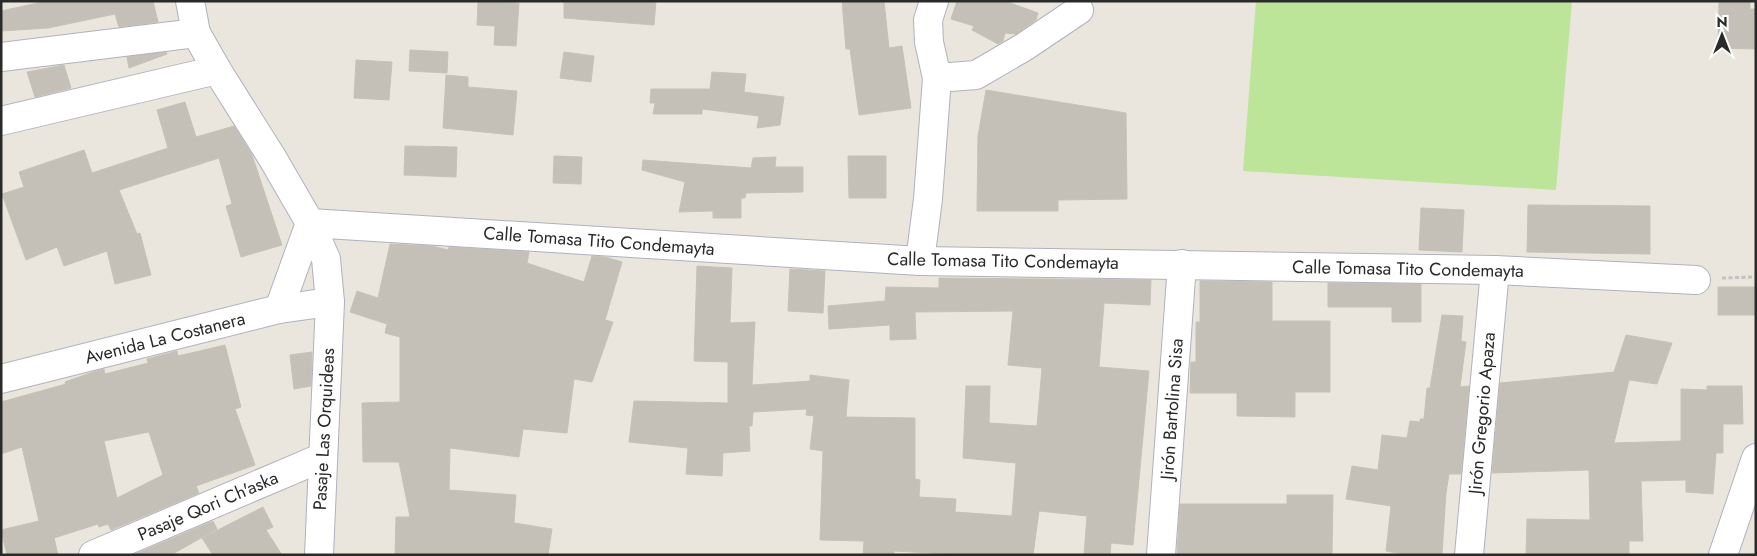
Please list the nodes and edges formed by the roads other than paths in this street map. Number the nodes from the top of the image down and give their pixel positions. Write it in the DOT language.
graph roads {
  1 [pos="190,1"];
  2 [pos="934,1"];
  3 [pos="1079,10"];
  4 [pos="196,33"];
  5 [pos="1,57"];
  6 [pos="217,70"];
  7 [pos="937,78"];
  8 [pos="1,121"];
  9 [pos="310,223"];
  10 [pos="920,261"];
  11 [pos="1182,264"];
  12 [pos="1495,270"];
  13 [pos="1696,280"];
  14 [pos="330,302"];
  15 [pos="278,309"];
  16 [pos="1,379"];
  17 [pos="323,456"];
  18 [pos="1756,458"];
  19 [pos="93,555"];
  20 [pos="319,555"];
  21 [pos="1161,555"];
  22 [pos="1469,555"];
  23 [pos="1723,555"];
  1 -- 4 [label="street, Pasaje Las Orquideas"];
  2 -- 7 [label="street"];
  3 -- 7 [label="street"];
  4 -- 5 [label="street"];
  4 -- 6 [label="street, Pasaje Las Orquideas"];
  6 -- 8 [label="street"];
  6 -- 9 [label="street, Pasaje Las Orquideas"];
  7 -- 10 [label="street"];
  9 -- 10 [label="street, Calle Tomasa Tito Condemayta"];
  9 -- 14 [label="street, Pasaje Las Orquideas"];
  9 -- 15 [label="street"];
  10 -- 11 [label="street, Calle Tomasa Tito Condemayta"];
  11 -- 12 [label="street, Calle Tomasa Tito Condemayta"];
  11 -- 21 [label="street, Jirón Bartolina Sisa"];
  12 -- 13 [label="street, Calle Tomasa Tito Condemayta"];
  12 -- 22 [label="street, Jirón Gregorio Apaza"];
  14 -- 15 [label="street, Avenida La Costanera"];
  14 -- 17 [label="street, Pasaje Las Orquideas"];
  15 -- 16 [label="street, Avenida La Costanera"];
  17 -- 19 [label="street, Pasaje Qori Ch'aska"];
  17 -- 20 [label="street, Pasaje Las Orquideas"];
  18 -- 23 [label="street"];
}
